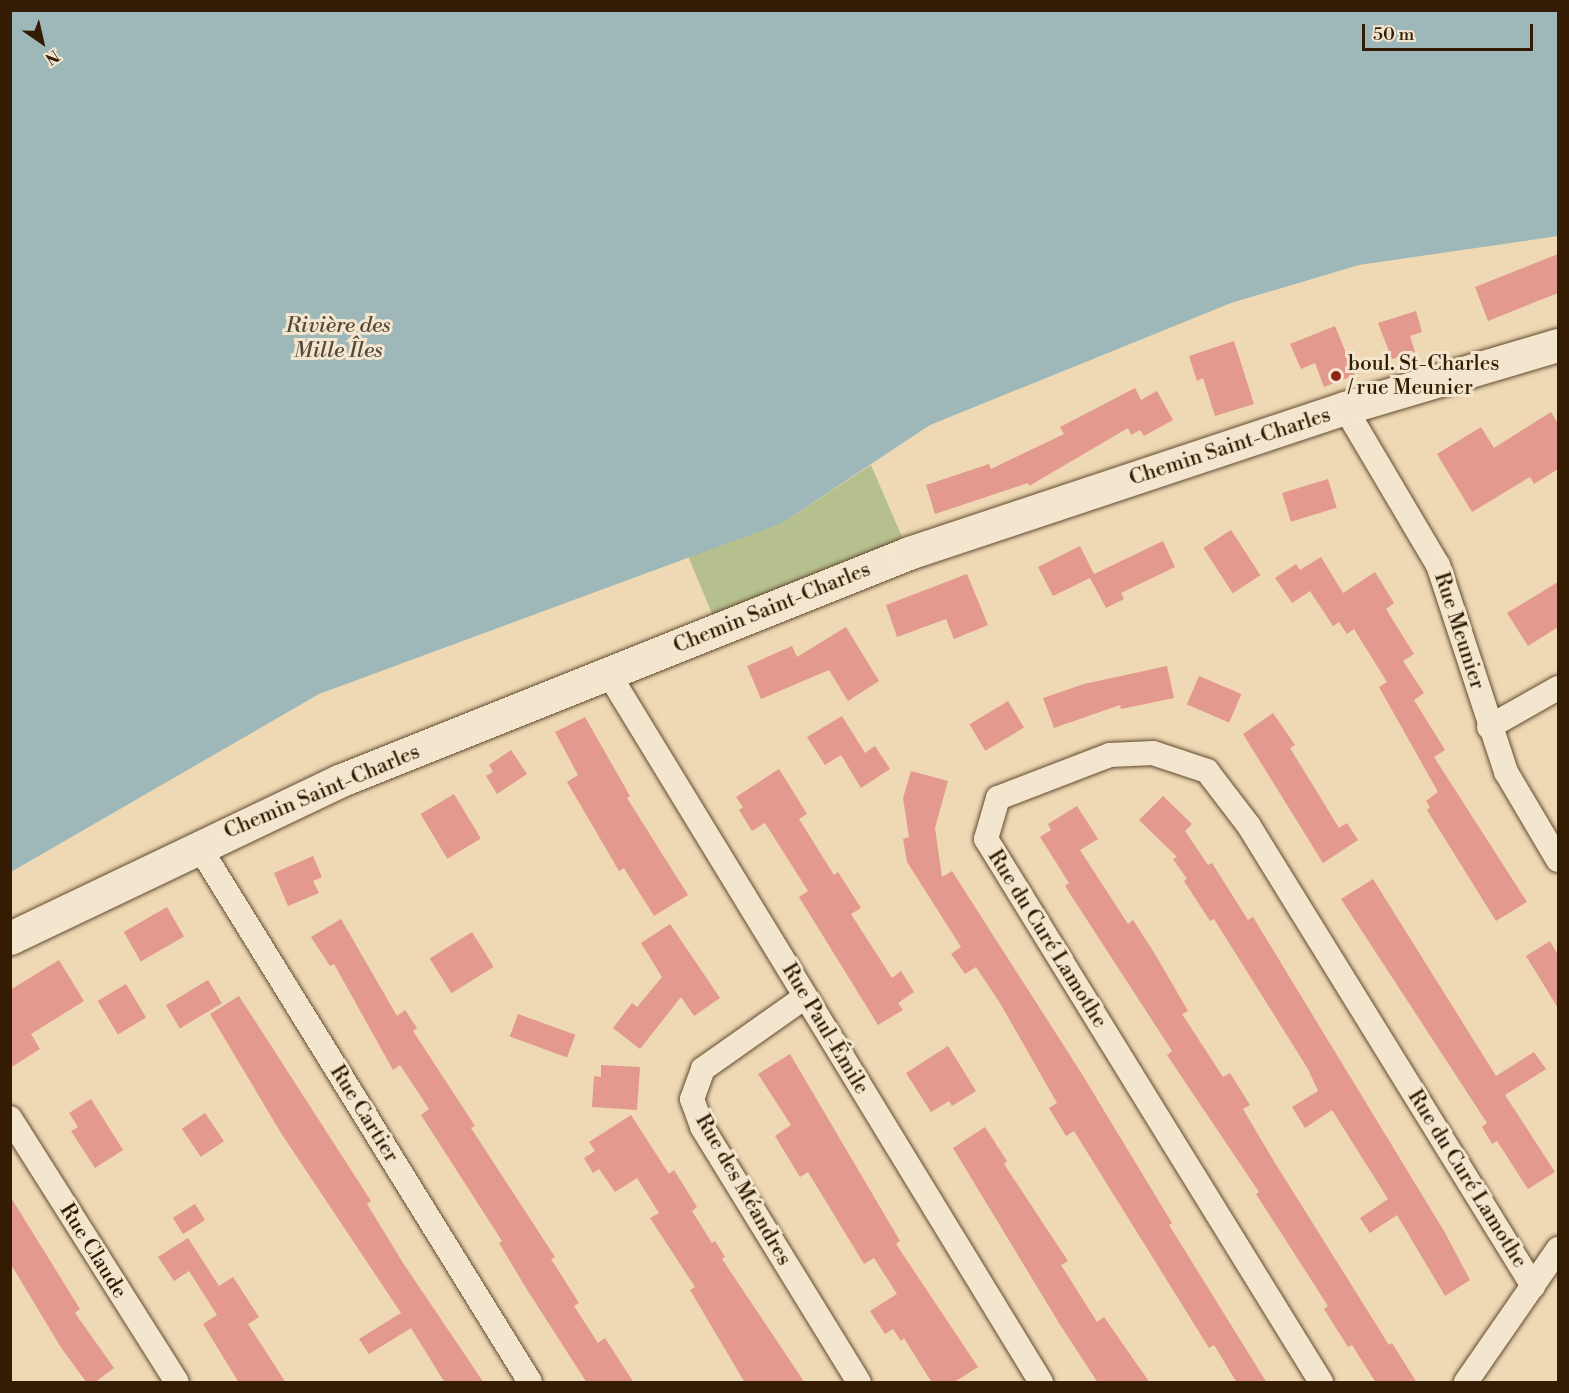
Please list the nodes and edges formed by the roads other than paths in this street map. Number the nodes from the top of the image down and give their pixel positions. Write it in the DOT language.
graph roads {
  1 [pos="1558,345"];
  2 [pos="1345,408"];
  3 [pos="609,676"];
  4 [pos="1558,688"];
  5 [pos="1489,726"];
  6 [pos="198,845"];
  7 [pos="1558,860"];
  8 [pos="10,938"];
  9 [pos="805,997"];
  10 [pos="10,1118"];
  11 [pos="1558,1249"];
  12 [pos="1533,1286"];
  13 [pos="177,1383"];
  14 [pos="530,1383"];
  15 [pos="859,1383"];
  16 [pos="1041,1383"];
  17 [pos="1321,1383"];
  18 [pos="1466,1383"];
  1 -- 2 [label="main road, Chemin Saint-Charles"];
  2 -- 3 [label="main road, Chemin Saint-Charles"];
  2 -- 5 [label="street, Rue Meunier"];
  3 -- 6 [label="main road, Chemin Saint-Charles"];
  3 -- 9 [label="street, Rue Paul-Émile"];
  4 -- 5 [label="street"];
  5 -- 7 [label="street, Rue Meunier"];
  6 -- 8 [label="main road, Chemin Saint-Charles"];
  6 -- 14 [label="street, Rue Cartier"];
  9 -- 15 [label="street, Rue des Méandres"];
  9 -- 16 [label="street, Rue Paul-Émile"];
  10 -- 13 [label="street, Rue Claude"];
  11 -- 12 [label="street"];
  12 -- 17 [label="street, Rue du Curé Lamothe"];
  12 -- 18 [label="street"];
}
